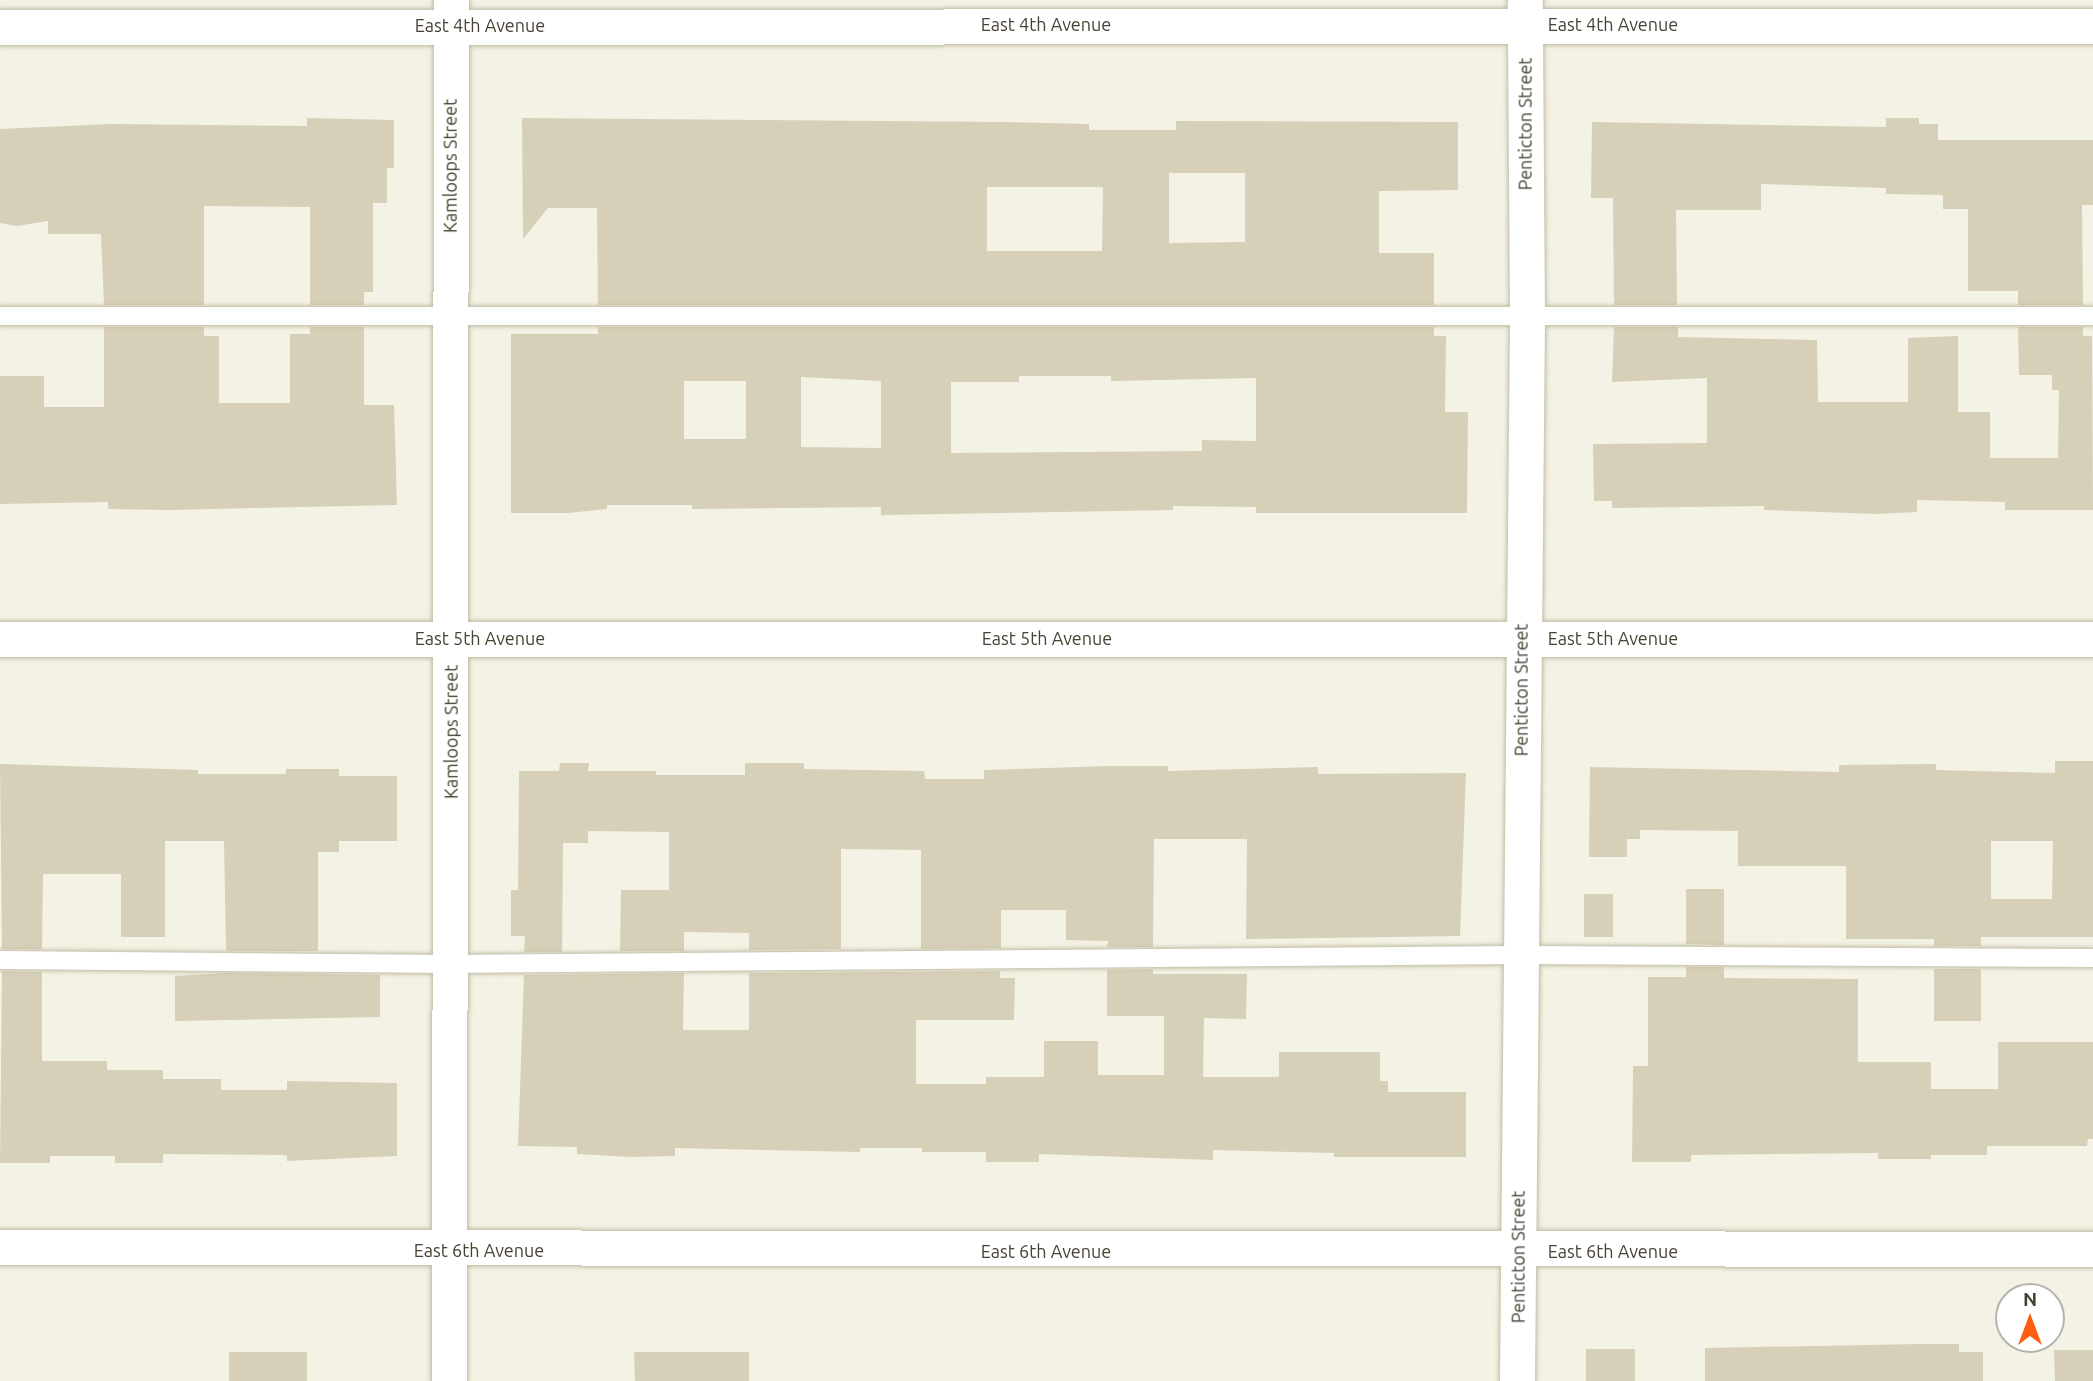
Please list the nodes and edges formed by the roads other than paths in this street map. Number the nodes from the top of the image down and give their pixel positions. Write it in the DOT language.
graph roads {
  1 [pos="1525,12"];
  2 [pos="451,13"];
  3 [pos="2093,26"];
  4 [pos="0,27"];
  5 [pos="449,313"];
  6 [pos="0,316"];
  7 [pos="2093,316"];
  8 [pos="1527,317"];
  9 [pos="451,638"];
  10 [pos="1522,638"];
  11 [pos="0,639"];
  12 [pos="2093,639"];
  13 [pos="1519,955"];
  14 [pos="2093,958"];
  15 [pos="0,960"];
  16 [pos="450,964"];
  17 [pos="0,1247"];
  18 [pos="449,1250"];
  19 [pos="2093,1250"];
  20 [pos="1518,1251"];
  21 [pos="449,1381"];
  22 [pos="1517,1381"];
  1 -- 2 [label="street, East 4th Avenue"];
  1 -- 3 [label="street, East 4th Avenue"];
  1 -- 8 [label="street, Penticton Street"];
  2 -- 4 [label="street, East 4th Avenue"];
  2 -- 5 [label="street, Kamloops Street"];
  5 -- 6 [label="lane"];
  5 -- 8 [label="lane"];
  5 -- 9 [label="street, Kamloops Street"];
  7 -- 8 [label="lane"];
  8 -- 10 [label="street, Penticton Street"];
  9 -- 10 [label="street, East 5th Avenue"];
  9 -- 11 [label="street, East 5th Avenue"];
  9 -- 16 [label="street, Kamloops Street"];
  10 -- 12 [label="street, East 5th Avenue"];
  10 -- 13 [label="street, Penticton Street"];
  13 -- 14 [label="lane"];
  13 -- 16 [label="lane"];
  13 -- 20 [label="street, Penticton Street"];
  15 -- 16 [label="lane"];
  16 -- 18 [label="street, Kamloops Street"];
  17 -- 18 [label="street, East 6th Avenue"];
  18 -- 20 [label="street, East 6th Avenue"];
  18 -- 21 [label="street, Kamloops Street"];
  19 -- 20 [label="street, East 6th Avenue"];
  20 -- 22 [label="street, Penticton Street"];
}
